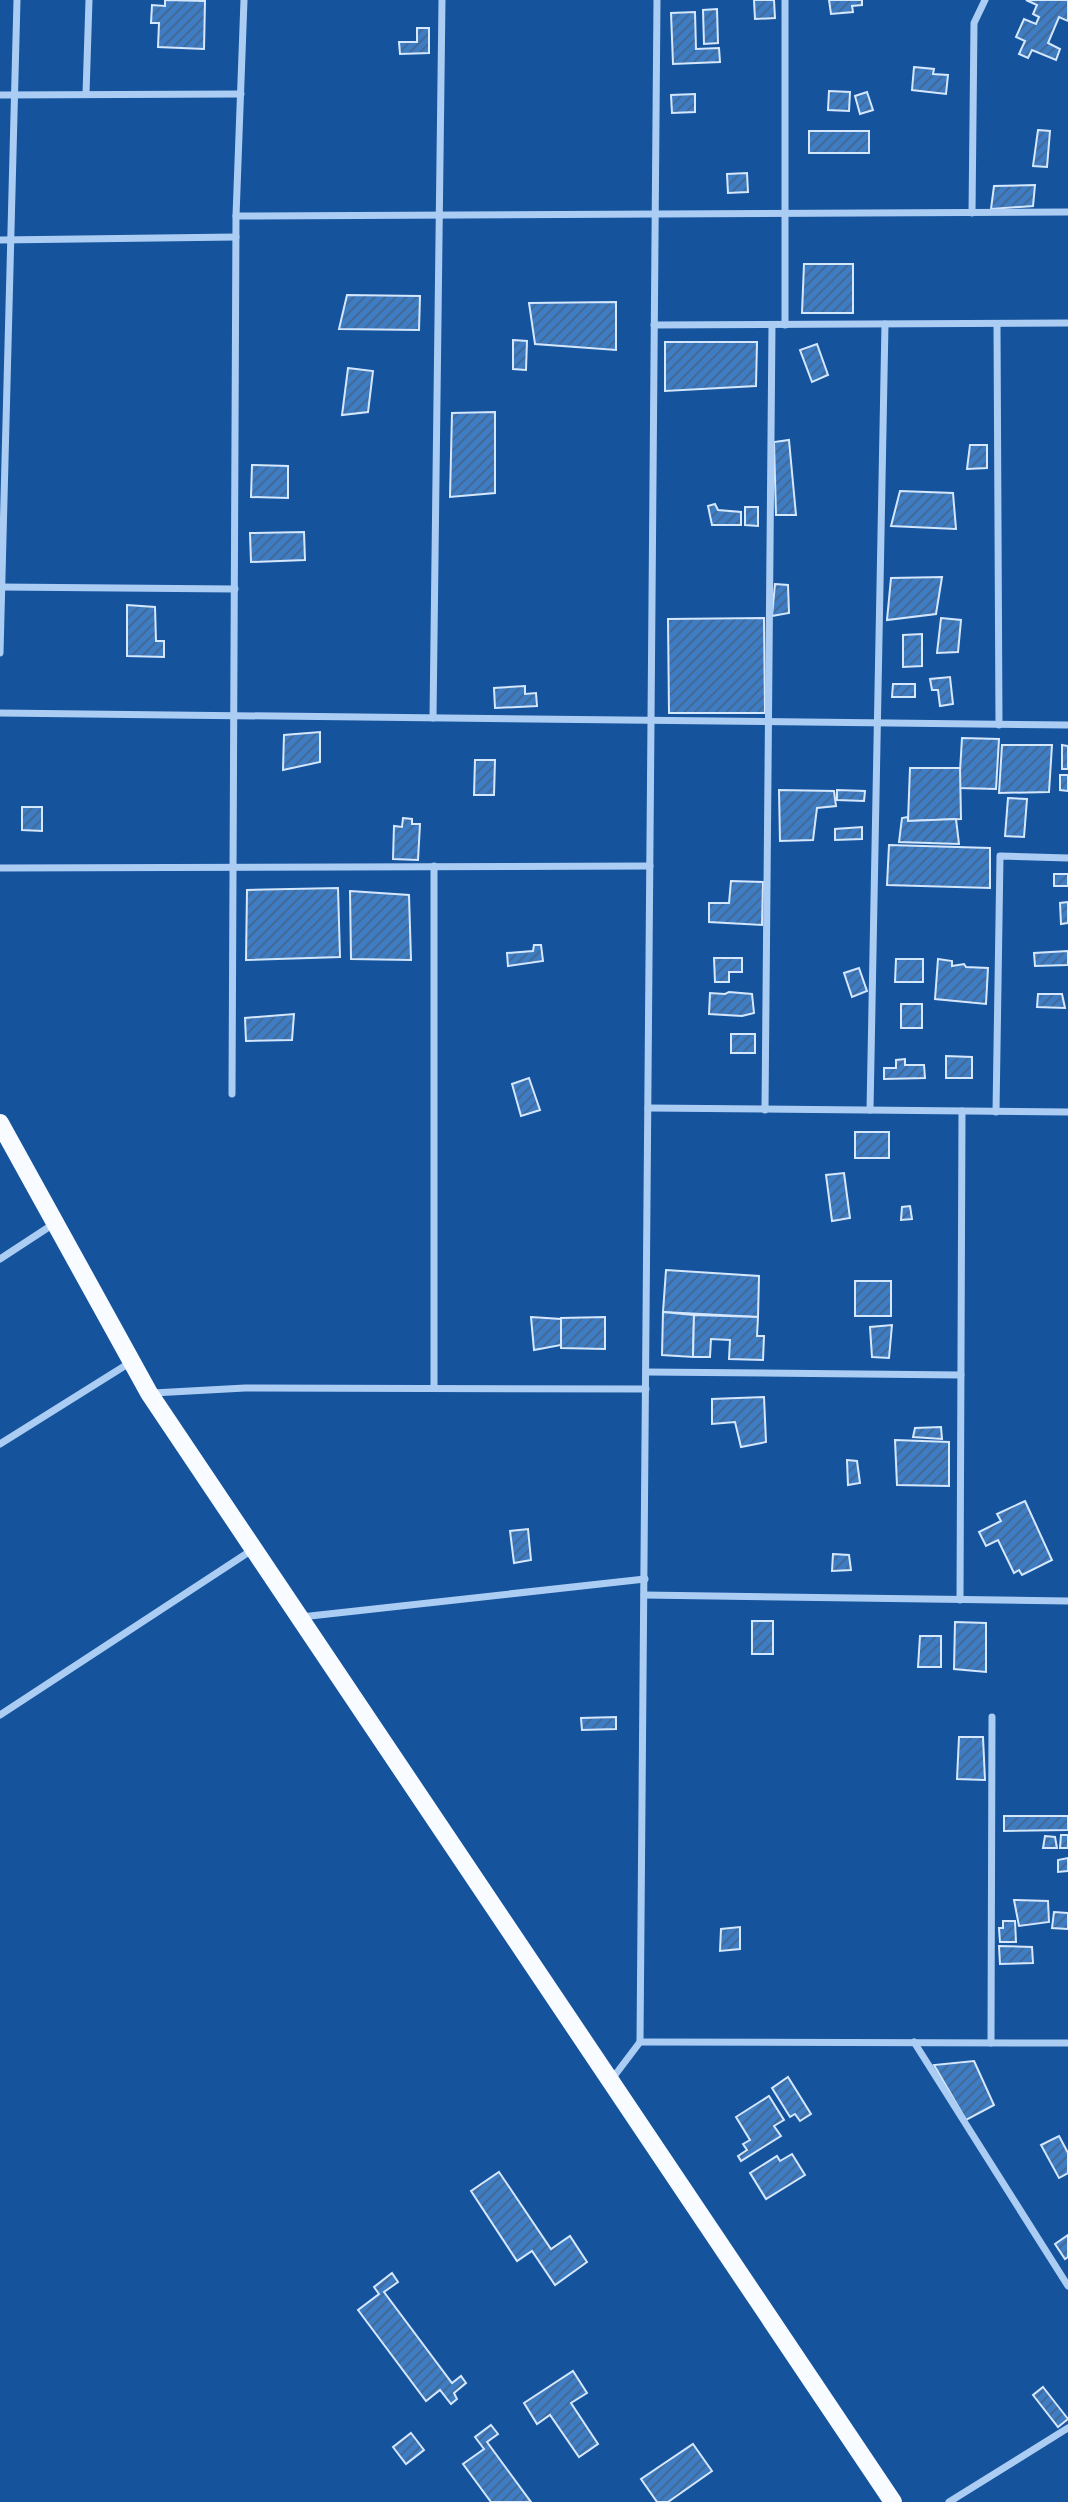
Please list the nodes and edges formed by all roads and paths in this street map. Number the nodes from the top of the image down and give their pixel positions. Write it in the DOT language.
graph roads {
  1 [pos="17,0"];
  2 [pos="89,0"];
  3 [pos="244,0"];
  4 [pos="442,0"];
  5 [pos="657,0"];
  6 [pos="785,0"];
  7 [pos="985,0"];
  8 [pos="86,94"];
  9 [pos="241,94"];
  10 [pos="0,95"];
  11 [pos="15,95"];
  12 [pos="1068,212"];
  13 [pos="972,213"];
  14 [pos="655,214"];
  15 [pos="785,214"];
  16 [pos="439,215"];
  17 [pos="236,216"];
  18 [pos="236,237"];
  19 [pos="0,240"];
  20 [pos="10,240"];
  21 [pos="1068,323"];
  22 [pos="885,324"];
  23 [pos="997,324"];
  24 [pos="654,325"];
  25 [pos="772,325"];
  26 [pos="785,325"];
  27 [pos="1,555"];
  28 [pos="1,587"];
  29 [pos="235,589"];
  30 [pos="0,653"];
  31 [pos="0,713"];
  32 [pos="234,716"];
  33 [pos="433,718"];
  34 [pos="651,721"];
  35 [pos="768,722"];
  36 [pos="878,723"];
  37 [pos="999,725"];
  38 [pos="1068,725"];
  39 [pos="1068,858"];
  40 [pos="434,866"];
  41 [pos="650,866"];
  42 [pos="233,867"];
  43 [pos="0,868"];
  44 [pos="232,1094"];
  45 [pos="648,1108"];
  46 [pos="765,1110"];
  47 [pos="870,1111"];
  48 [pos="962,1111"];
  49 [pos="996,1112"];
  50 [pos="1068,1112"];
  51 [pos="0,1123"];
  52 [pos="55,1223"];
  53 [pos="0,1259"];
  54 [pos="132,1362"];
  55 [pos="646,1372"];
  56 [pos="961,1375"];
  57 [pos="434,1388"];
  58 [pos="646,1389"];
  59 [pos="149,1393"];
  60 [pos="0,1444"];
  61 [pos="253,1549"];
  62 [pos="645,1578"];
  63 [pos="644,1595"];
  64 [pos="960,1600"];
  65 [pos="1068,1601"];
  66 [pos="298,1617"];
  67 [pos="0,1714"];
  68 [pos="992,1717"];
  69 [pos="640,2042"];
  70 [pos="914,2042"];
  71 [pos="991,2043"];
  72 [pos="1068,2043"];
  73 [pos="610,2082"];
  74 [pos="1068,2286"];
  75 [pos="1068,2428"];
  76 [pos="893,2502"];
  77 [pos="949,2502"];
  1 -- 11 [label="street"];
  2 -- 8 [label="street"];
  3 -- 9 [label="street"];
  4 -- 16 [label="street"];
  5 -- 14 [label="street"];
  6 -- 15 [label="street"];
  7 -- 13 [label="street"];
  8 -- 9 [label="street"];
  8 -- 11 [label="street"];
  9 -- 17 [label="street"];
  10 -- 11 [label="street"];
  11 -- 20 [label="street"];
  12 -- 13 [label="street"];
  13 -- 15 [label="street"];
  14 -- 15 [label="street"];
  14 -- 16 [label="street"];
  14 -- 24 [label="street"];
  15 -- 26 [label="street"];
  16 -- 17 [label="street"];
  16 -- 33 [label="street"];
  17 -- 18 [label="street"];
  18 -- 20 [label="street"];
  18 -- 29 [label="street"];
  19 -- 20 [label="street"];
  20 -- 27 [label="street"];
  21 -- 23 [label="street"];
  22 -- 23 [label="street"];
  22 -- 26 [label="street"];
  22 -- 36 [label="street"];
  23 -- 37 [label="street"];
  24 -- 25 [label="street"];
  24 -- 34 [label="street"];
  25 -- 26 [label="street"];
  25 -- 35 [label="street"];
  27 -- 28 [label="street"];
  28 -- 29 [label="street"];
  28 -- 30 [label="street"];
  29 -- 32 [label="street"];
  31 -- 32 [label="street"];
  32 -- 33 [label="street"];
  32 -- 42 [label="street"];
  33 -- 34 [label="street"];
  34 -- 35 [label="street"];
  34 -- 41 [label="street"];
  35 -- 36 [label="street"];
  35 -- 46 [label="street"];
  36 -- 37 [label="street"];
  36 -- 47 [label="street"];
  37 -- 38 [label="street"];
  39 -- 49 [label="street"];
  40 -- 41 [label="street"];
  40 -- 42 [label="street"];
  40 -- 57 [label="street"];
  41 -- 45 [label="street"];
  42 -- 43 [label="street"];
  42 -- 44 [label="street"];
  45 -- 46 [label="street"];
  45 -- 55 [label="street"];
  46 -- 47 [label="street"];
  47 -- 48 [label="street"];
  48 -- 49 [label="street"];
  48 -- 56 [label="street"];
  49 -- 50 [label="street"];
  51 -- 52 [label="main road"];
  52 -- 53 [label="street"];
  52 -- 54 [label="main road"];
  54 -- 59 [label="main road"];
  54 -- 60 [label="street"];
  55 -- 56 [label="street"];
  55 -- 58 [label="street"];
  56 -- 64 [label="street"];
  57 -- 58 [label="street"];
  57 -- 59 [label="street"];
  58 -- 62 [label="street"];
  59 -- 61 [label="main road"];
  61 -- 66 [label="main road"];
  61 -- 67 [label="street"];
  62 -- 63 [label="street"];
  62 -- 66 [label="street"];
  63 -- 64 [label="street"];
  63 -- 69 [label="street"];
  64 -- 65 [label="street"];
  66 -- 73 [label="main road"];
  68 -- 71 [label="street"];
  69 -- 70 [label="street"];
  69 -- 73 [label="street"];
  70 -- 71 [label="street"];
  70 -- 74 [label="street"];
  71 -- 72 [label="street"];
  73 -- 76 [label="main road"];
  75 -- 77 [label="street"];
}
